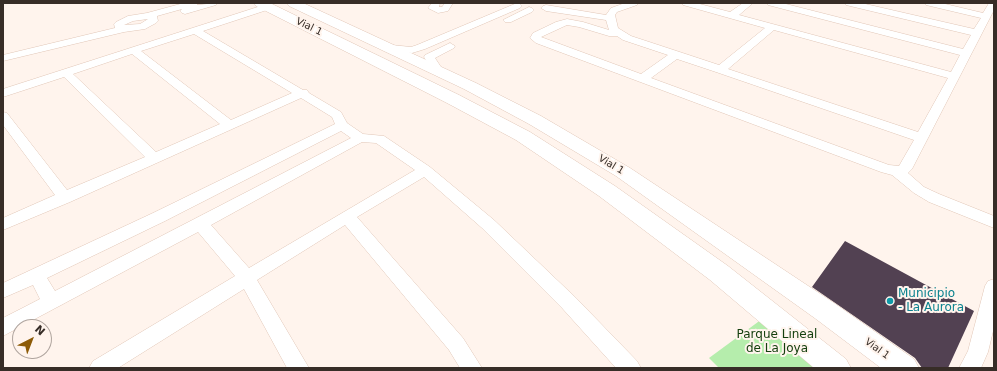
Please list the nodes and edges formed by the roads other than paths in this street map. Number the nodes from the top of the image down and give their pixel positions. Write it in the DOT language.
graph roads {
  1 [pos="194,3"];
  2 [pos="213,3"];
  3 [pos="293,3"];
  4 [pos="436,3"];
  5 [pos="449,3"];
  6 [pos="686,3"];
  7 [pos="749,3"];
  8 [pos="771,3"];
  9 [pos="849,3"];
  10 [pos="929,3"];
  11 [pos="993,3"];
  12 [pos="517,4"];
  13 [pos="264,5"];
  14 [pos="549,5"];
  15 [pos="620,8"];
  16 [pos="529,10"];
  17 [pos="732,15"];
  18 [pos="986,16"];
  19 [pos="151,19"];
  20 [pos="330,20"];
  21 [pos="773,26"];
  22 [pos="122,27"];
  23 [pos="310,28"];
  24 [pos="196,31"];
  25 [pos="618,33"];
  26 [pos="977,33"];
  27 [pos="391,48"];
  28 [pos="3,49"];
  29 [pos="134,51"];
  30 [pos="966,53"];
  31 [pos="676,55"];
  32 [pos="3,58"];
  33 [pos="437,70"];
  34 [pos="720,70"];
  35 [pos="66,73"];
  36 [pos="953,76"];
  37 [pos="642,79"];
  38 [pos="3,93"];
  39 [pos="303,93"];
  40 [pos="3,116"];
  41 [pos="342,125"];
  42 [pos="231,126"];
  43 [pos="360,138"];
  44 [pos="921,138"];
  45 [pos="292,151"];
  46 [pos="155,158"];
  47 [pos="310,164"];
  48 [pos="425,170"];
  49 [pos="897,171"];
  50 [pos="225,184"];
  51 [pos="65,198"];
  52 [pos="242,200"];
  53 [pos="347,216"];
  54 [pos="159,217"];
  55 [pos="994,222"];
  56 [pos="200,223"];
  57 [pos="3,224"];
  58 [pos="177,235"];
  59 [pos="38,275"];
  60 [pos="247,278"];
  61 [pos="994,286"];
  62 [pos="3,291"];
  63 [pos="51,302"];
  64 [pos="3,328"];
  65 [pos="100,368"];
  66 [pos="298,368"];
  67 [pos="471,368"];
  68 [pos="630,368"];
  69 [pos="836,368"];
  70 [pos="904,368"];
  71 [pos="970,368"];
  1 -- 19 [label="street"];
  2 -- 19 [label="street"];
  3 -- 20 [label="street, Vial 1"];
  4 -- 5 [label="street"];
  6 -- 17 [label="street"];
  7 -- 17 [label="street"];
  8 -- 30 [label="street"];
  9 -- 26 [label="street"];
  10 -- 18 [label="street"];
  11 -- 18 [label="street"];
  12 -- 16 [label="street"];
  12 -- 27 [label="street"];
  13 -- 23 [label="street, Vial 1"];
  13 -- 24 [label="street"];
  14 -- 15 [label="street"];
  14 -- 16 [label="street"];
  15 -- 25 [label="street"];
  16 -- 33 [label="street"];
  17 -- 21 [label="street"];
  18 -- 26 [label="street"];
  19 -- 22 [label="street"];
  20 -- 23 [label="street"];
  20 -- 27 [label="street, Vial 1"];
  21 -- 34 [label="street"];
  21 -- 36 [label="street"];
  22 -- 28 [label="street"];
  22 -- 32 [label="street"];
  23 -- 69 [label="street, Vial 1"];
  24 -- 29 [label="street"];
  24 -- 39 [label="street"];
  25 -- 31 [label="street"];
  25 -- 37 [label="street"];
  26 -- 30 [label="street"];
  27 -- 33 [label="street, Vial 1"];
  29 -- 35 [label="street"];
  29 -- 42 [label="street"];
  30 -- 36 [label="street"];
  31 -- 34 [label="street"];
  31 -- 37 [label="street"];
  33 -- 70 [label="street, Vial 1"];
  34 -- 44 [label="street"];
  35 -- 38 [label="street"];
  35 -- 46 [label="street"];
  36 -- 44 [label="street"];
  37 -- 49 [label="street"];
  39 -- 41 [label="street"];
  39 -- 42 [label="street"];
  40 -- 51 [label="street"];
  41 -- 43 [label="street"];
  41 -- 45 [label="street"];
  42 -- 46 [label="street"];
  43 -- 47 [label="street"];
  43 -- 48 [label="street"];
  44 -- 49 [label="street"];
  45 -- 47 [label="street"];
  45 -- 50 [label="street"];
  46 -- 51 [label="street"];
  47 -- 52 [label="street"];
  48 -- 53 [label="street"];
  48 -- 68 [label="street"];
  49 -- 55 [label="street"];
  50 -- 52 [label="street"];
  50 -- 54 [label="street"];
  51 -- 57 [label="street"];
  52 -- 56 [label="street"];
  53 -- 60 [label="street"];
  53 -- 67 [label="street"];
  54 -- 58 [label="street"];
  54 -- 59 [label="street"];
  56 -- 58 [label="street"];
  56 -- 60 [label="street"];
  58 -- 63 [label="street"];
  59 -- 62 [label="street"];
  59 -- 63 [label="street"];
  60 -- 65 [label="street"];
  60 -- 66 [label="street"];
  61 -- 71 [label="street"];
  63 -- 64 [label="street"];
}
